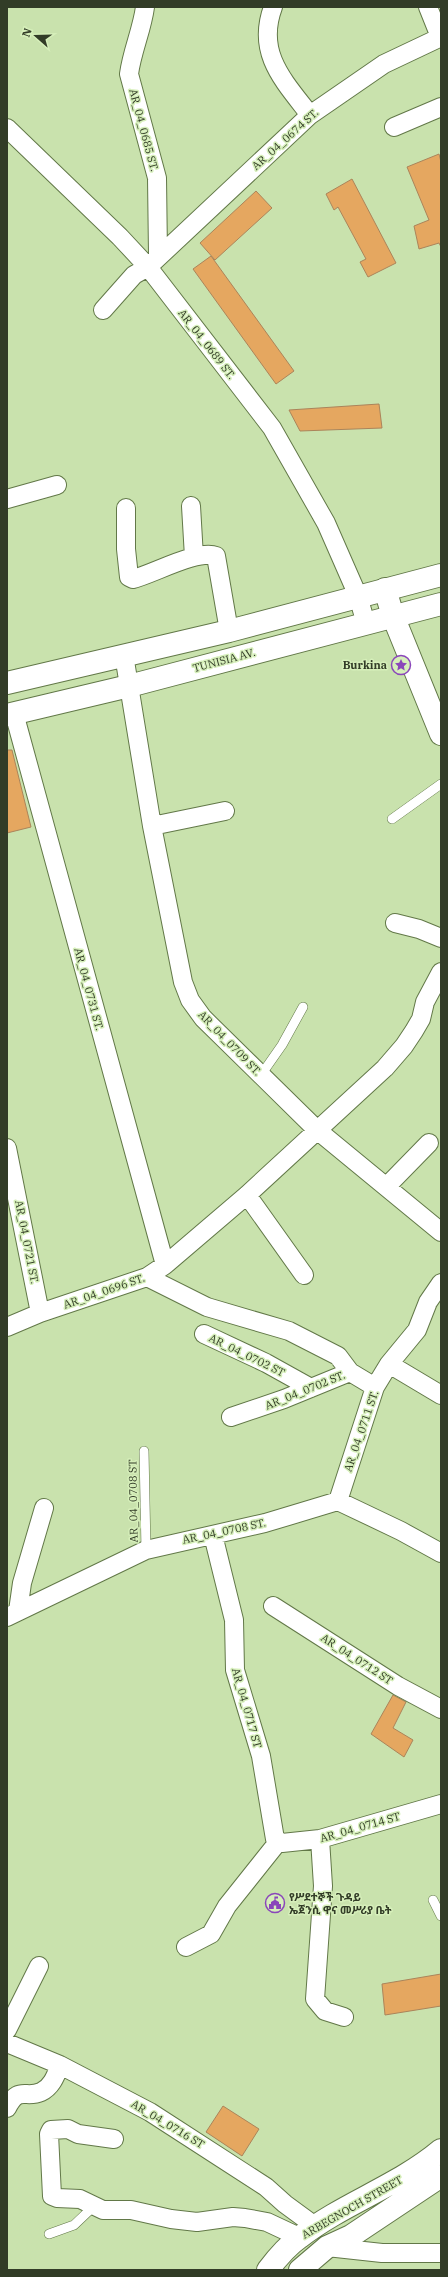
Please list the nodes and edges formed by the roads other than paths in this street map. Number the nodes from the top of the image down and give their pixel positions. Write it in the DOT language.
graph roads {
  1 [pos="145,7"];
  2 [pos="273,7"];
  3 [pos="428,7"];
  4 [pos="440,37"];
  5 [pos="441,107"];
  6 [pos="310,115"];
  7 [pos="394,126"];
  8 [pos="7,128"];
  9 [pos="153,261"];
  10 [pos="103,310"];
  11 [pos="57,485"];
  12 [pos="7,499"];
  13 [pos="191,506"];
  14 [pos="126,508"];
  15 [pos="194,558"];
  16 [pos="441,575"];
  17 [pos="385,589"];
  18 [pos="358,596"];
  19 [pos="441,604"];
  20 [pos="393,616"];
  21 [pos="366,624"];
  22 [pos="229,631"];
  23 [pos="124,655"];
  24 [pos="7,683"];
  25 [pos="129,686"];
  26 [pos="10,714"];
  27 [pos="441,734"];
  28 [pos="441,784"];
  29 [pos="225,811"];
  30 [pos="392,819"];
  31 [pos="152,826"];
  32 [pos="395,923"];
  33 [pos="441,938"];
  34 [pos="441,972"];
  35 [pos="302,1007"];
  36 [pos="261,1075"];
  37 [pos="316,1130"];
  38 [pos="429,1143"];
  39 [pos="7,1148"];
  40 [pos="387,1186"];
  41 [pos="247,1195"];
  42 [pos="441,1232"];
  43 [pos="165,1265"];
  44 [pos="304,1275"];
  45 [pos="147,1277"];
  46 [pos="441,1283"];
  47 [pos="40,1313"];
  48 [pos="7,1327"];
  49 [pos="204,1334"];
  50 [pos="389,1364"];
  51 [pos="350,1372"];
  52 [pos="376,1387"];
  53 [pos="311,1388"];
  54 [pos="441,1395"];
  55 [pos="231,1417"];
  56 [pos="144,1451"];
  57 [pos="338,1501"];
  58 [pos="44,1508"];
  59 [pos="213,1535"];
  60 [pos="146,1550"];
  61 [pos="441,1554"];
  62 [pos="274,1606"];
  63 [pos="12,1614"];
  64 [pos="441,1709"];
  65 [pos="441,1804"];
  66 [pos="276,1838"];
  67 [pos="320,1839"];
  68 [pos="433,1900"];
  69 [pos="441,1916"];
  70 [pos="186,1947"];
  71 [pos="39,1966"];
  72 [pos="344,2018"];
  73 [pos="7,2030"];
  74 [pos="7,2043"];
  75 [pos="60,2065"];
  76 [pos="7,2108"];
  77 [pos="114,2139"];
  78 [pos="441,2150"];
  79 [pos="441,2176"];
  80 [pos="94,2206"];
  81 [pos="307,2232"];
  82 [pos="49,2234"];
  83 [pos="327,2247"];
  84 [pos="441,2253"];
  85 [pos="268,2270"];
  86 [pos="300,2270"];
  1 -- 9 [label="street, AR_04_0685 ST."];
  2 -- 6 [label="street"];
  3 -- 4 [label="street"];
  4 -- 6 [label="street, AR_04_0674 ST."];
  5 -- 7 [label="street"];
  6 -- 9 [label="street, AR_04_0674 ST."];
  8 -- 9 [label="street, AR_04_0689 ST."];
  9 -- 10 [label="street, AR_04_0674 ST."];
  9 -- 18 [label="street, AR_04_0689 ST."];
  11 -- 12 [label="street"];
  13 -- 15 [label="street"];
  14 -- 15 [label="street"];
  15 -- 22 [label="street"];
  16 -- 17 [label="main road"];
  17 -- 18 [label="main road"];
  17 -- 20 [label="main road"];
  18 -- 21 [label="street, AR_04_0689 ST."];
  18 -- 22 [label="main road"];
  19 -- 20 [label="main road, TUNISIA AV."];
  20 -- 21 [label="main road, TUNISIA AV."];
  20 -- 27 [label="main road"];
  21 -- 25 [label="main road, TUNISIA AV."];
  22 -- 23 [label="main road"];
  23 -- 24 [label="main road"];
  23 -- 25 [label="street, AR_04_0709 ST."];
  25 -- 26 [label="main road, TUNISIA AV."];
  25 -- 31 [label="street, AR_04_0709 ST."];
  26 -- 43 [label="street, AR_04_0731 ST."];
  28 -- 30 [label="lane"];
  29 -- 31 [label="street"];
  31 -- 36 [label="street, AR_04_0709 ST."];
  32 -- 33 [label="street"];
  34 -- 37 [label="street, AR_04_0696 ST."];
  35 -- 36 [label="lane"];
  36 -- 37 [label="street, AR_04_0709 ST."];
  37 -- 40 [label="street, AR_04_0709 ST."];
  37 -- 41 [label="street, AR_04_0696 ST."];
  38 -- 40 [label="street"];
  39 -- 47 [label="street, AR_04_0721 ST."];
  40 -- 42 [label="street, AR_04_0709 ST."];
  41 -- 43 [label="street, AR_04_0696 ST."];
  41 -- 44 [label="street"];
  43 -- 45 [label="street, AR_04_0696 ST."];
  45 -- 47 [label="street, AR_04_0696 ST."];
  45 -- 51 [label="street"];
  46 -- 50 [label="street, AR_04_0711 ST."];
  47 -- 48 [label="street, AR_04_0696 ST."];
  49 -- 53 [label="street, AR_04_0702 ST"];
  50 -- 52 [label="street, AR_04_0711 ST."];
  50 -- 54 [label="street"];
  51 -- 52 [label="street, AR_04_0702 ST."];
  51 -- 53 [label="street, AR_04_0702 ST."];
  52 -- 57 [label="street, AR_04_0711 ST."];
  53 -- 55 [label="street, AR_04_0702 ST."];
  56 -- 60 [label="lane, AR_04_0708 ST"];
  57 -- 59 [label="street, AR_04_0708 ST."];
  57 -- 61 [label="street"];
  58 -- 63 [label="street"];
  59 -- 60 [label="street, AR_04_0708 ST."];
  59 -- 66 [label="street, AR_04_0717 ST"];
  60 -- 63 [label="street, AR_04_0708 ST."];
  62 -- 64 [label="street, AR_04_0712 ST"];
  65 -- 67 [label="street, AR_04_0714 ST"];
  66 -- 67 [label="street, AR_04_0714 ST"];
  66 -- 70 [label="street"];
  67 -- 72 [label="street"];
  68 -- 69 [label="lane"];
  71 -- 73 [label="street"];
  74 -- 75 [label="street, AR_04_0716 ST"];
  75 -- 76 [label="street"];
  75 -- 81 [label="street, AR_04_0716 ST"];
  77 -- 80 [label="street"];
  78 -- 81 [label="main road, ARBEGNOCH STREET"];
  79 -- 83 [label="main road, ARBEGNOCH STREET"];
  80 -- 81 [label="street"];
  80 -- 82 [label="lane"];
  81 -- 85 [label="main road, ARBEGNOCH STREET"];
  83 -- 84 [label="street"];
  83 -- 86 [label="main road, ARBEGNOCH STREET"];
}
